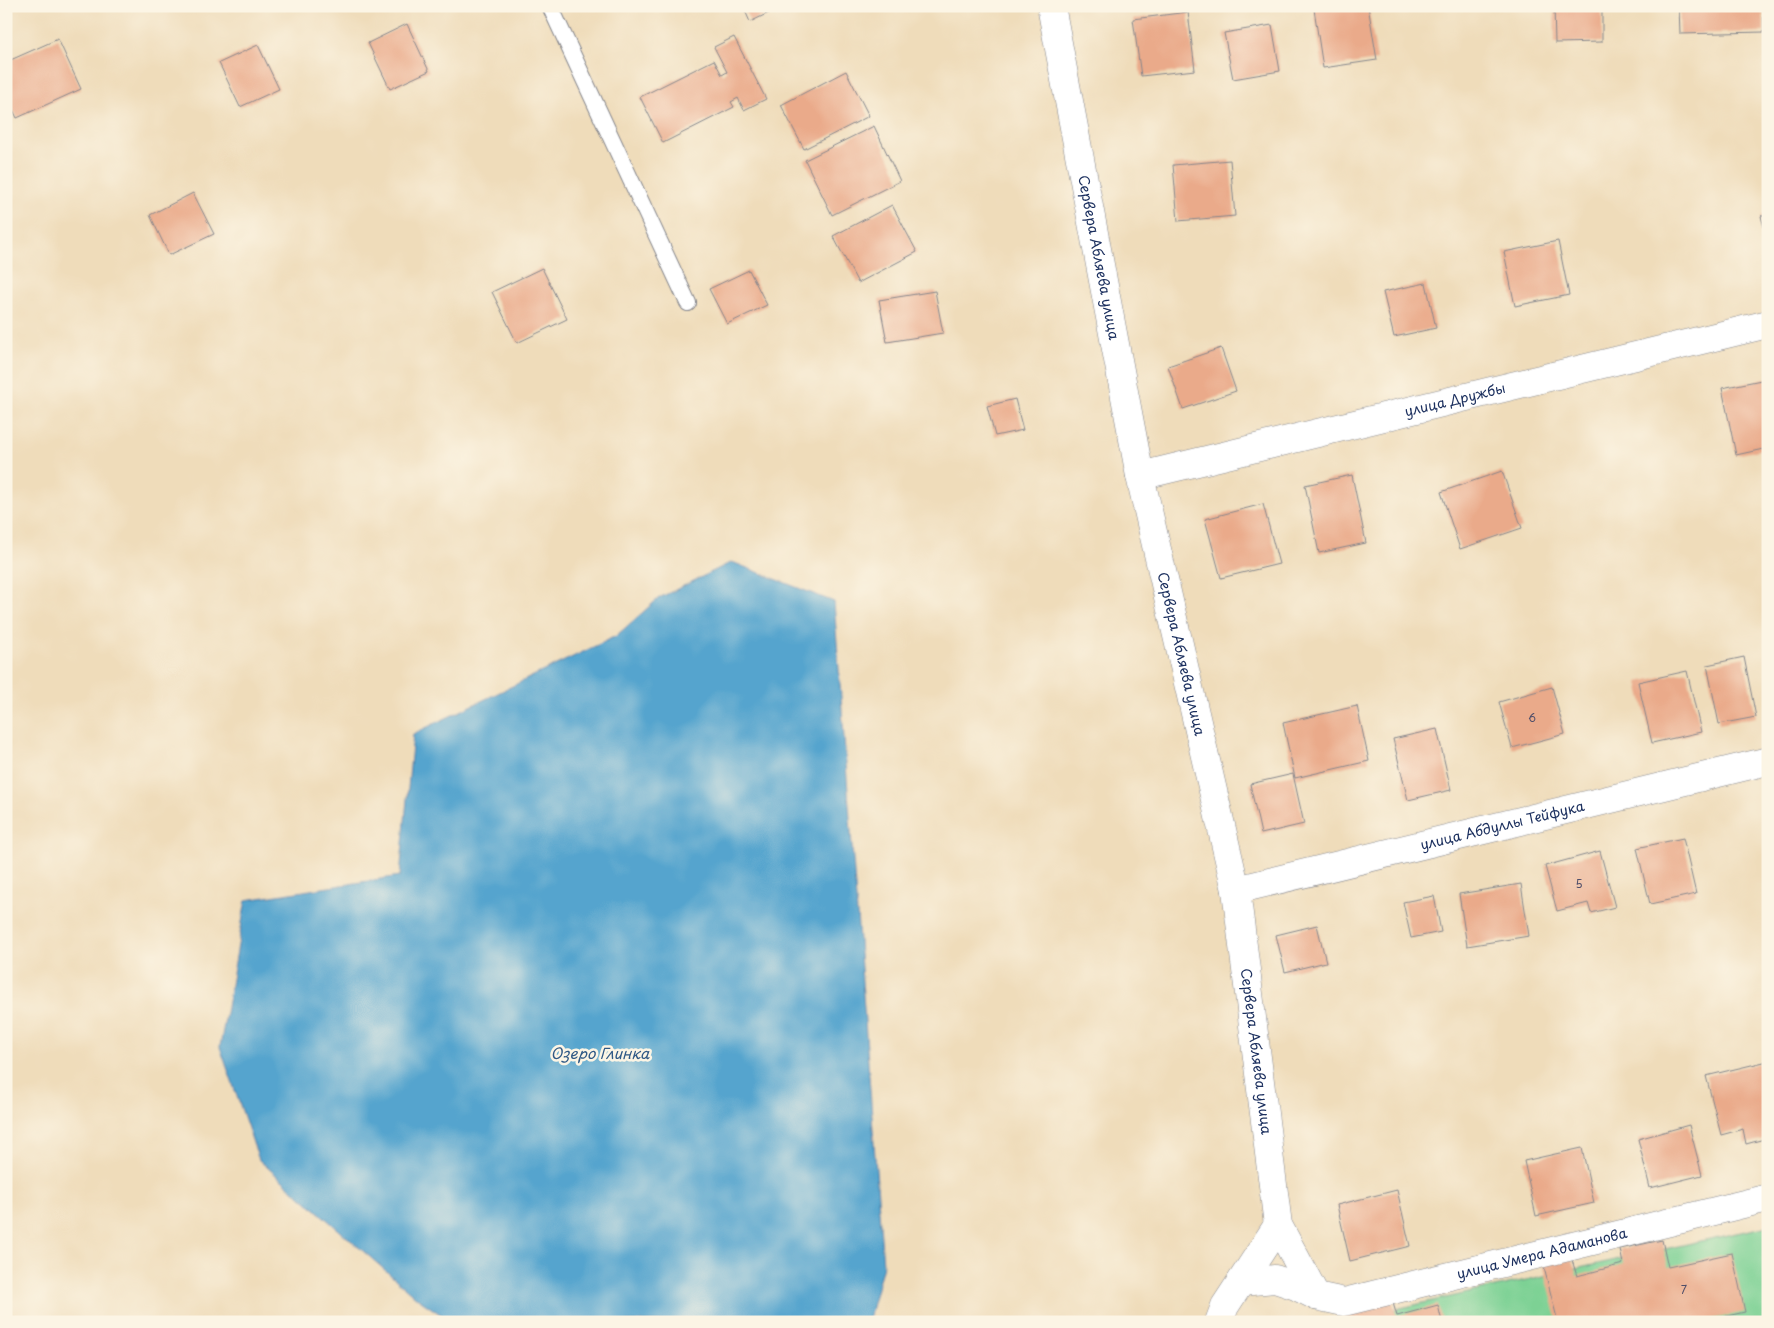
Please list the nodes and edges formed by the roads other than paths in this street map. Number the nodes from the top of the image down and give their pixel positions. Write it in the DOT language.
graph roads {
  1 [pos="550,6"];
  2 [pos="1051,6"];
  3 [pos="688,303"];
  4 [pos="1768,324"];
  5 [pos="1140,476"];
  6 [pos="1768,761"];
  7 [pos="1236,890"];
  8 [pos="1768,1198"];
  9 [pos="1278,1225"];
  10 [pos="1241,1282"];
  11 [pos="1316,1296"];
  12 [pos="1219,1322"];
  1 -- 3 [label="lane"];
  2 -- 5 [label="street, Сервера Абляева улица"];
  4 -- 5 [label="street, улица Дружбы"];
  5 -- 7 [label="street, Сервера Абляева улица"];
  6 -- 7 [label="street, улица Абдуллы Тейфука"];
  7 -- 9 [label="street, Сервера Абляева улица"];
  8 -- 11 [label="street, улица Умера Адаманова"];
  9 -- 10 [label="street"];
  9 -- 11 [label="street, Сервера Абляева улица"];
  10 -- 11 [label="street, улица Умера Адаманова"];
  10 -- 12 [label="street"];
}
